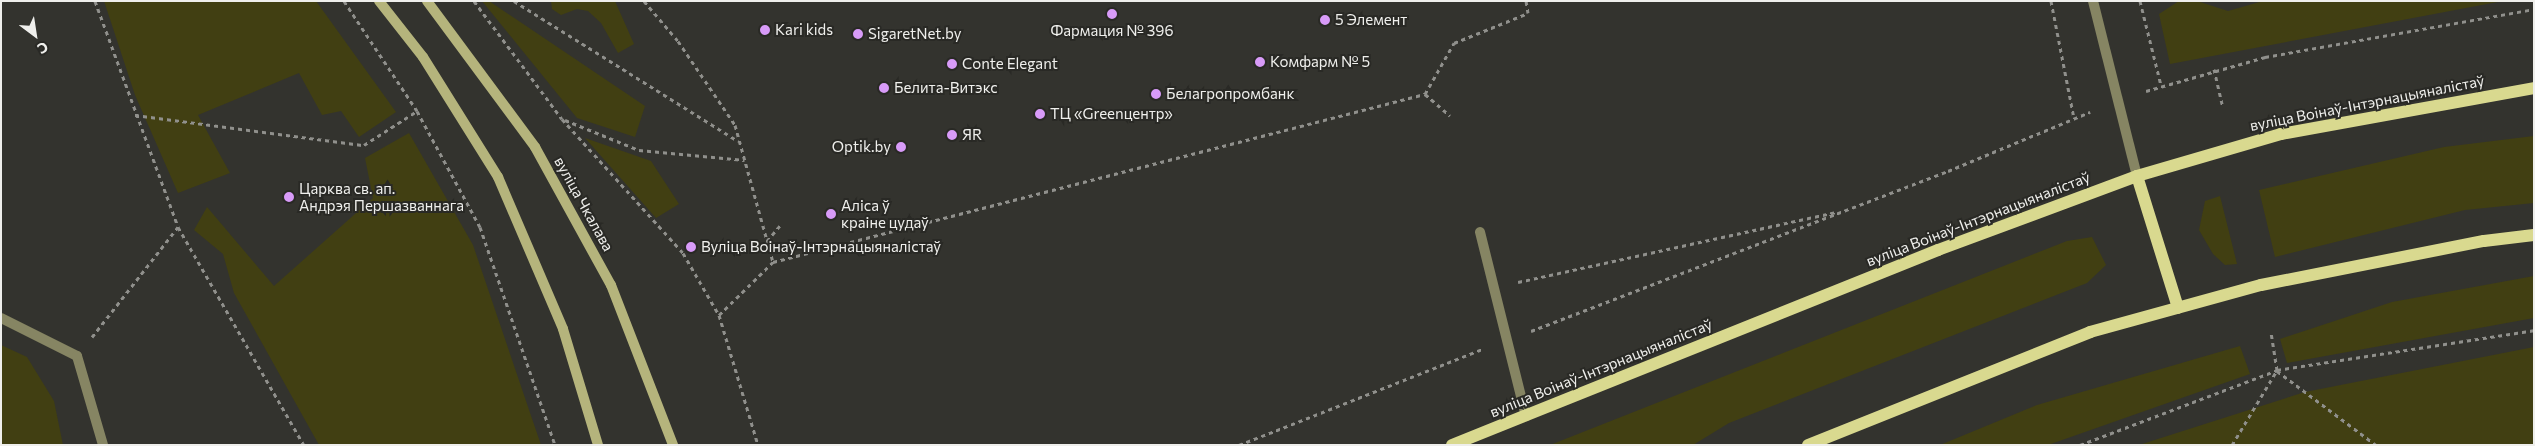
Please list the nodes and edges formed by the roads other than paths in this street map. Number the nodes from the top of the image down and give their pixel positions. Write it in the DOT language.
graph roads {
  1 [pos="379,1"];
  2 [pos="427,1"];
  3 [pos="2093,1"];
  4 [pos="2534,88"];
  5 [pos="2137,176"];
  6 [pos="1480,232"];
  7 [pos="2534,235"];
  8 [pos="2178,308"];
  9 [pos="1,318"];
  10 [pos="1526,416"];
  11 [pos="103,445"];
  12 [pos="598,445"];
  13 [pos="673,445"];
  14 [pos="1452,445"];
  15 [pos="1808,445"];
  1 -- 12 [label="main road"];
  2 -- 13 [label="main road, вуліца Чкалава"];
  3 -- 5 [label="lane"];
  4 -- 5 [label="main road, вуліца Воінаў-Інтэрнацыяналістаў"];
  5 -- 8 [label="main road"];
  5 -- 10 [label="main road, вуліца Воінаў-Інтэрнацыяналістаў"];
  6 -- 10 [label="lane"];
  7 -- 8 [label="main road"];
  8 -- 15 [label="main road"];
  9 -- 11 [label="lane"];
  10 -- 14 [label="main road, вуліца Воінаў-Інтэрнацыяналістаў"];
}
